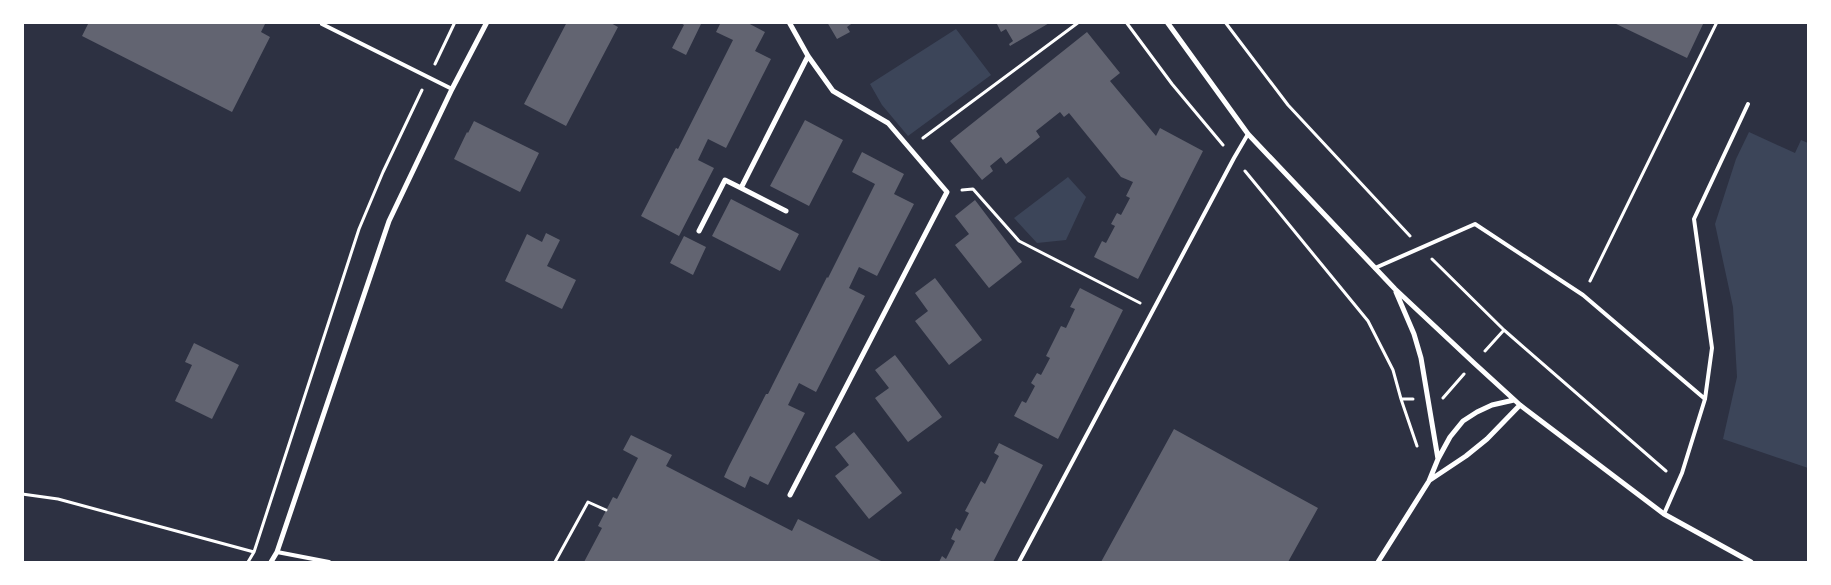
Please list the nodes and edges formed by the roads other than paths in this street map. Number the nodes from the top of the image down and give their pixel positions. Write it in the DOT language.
graph roads {
  1 [pos="323,22"];
  2 [pos="487,22"];
  3 [pos="789,22"];
  4 [pos="1167,22"];
  5 [pos="808,56"];
  6 [pos="452,89"];
  7 [pos="1748,104"];
  8 [pos="1248,134"];
  9 [pos="741,188"];
  10 [pos="786,210"];
  11 [pos="699,231"];
  12 [pos="1375,268"];
  13 [pos="1394,289"];
  14 [pos="1705,399"];
  15 [pos="1514,400"];
  16 [pos="1520,405"];
  17 [pos="1438,459"];
  18 [pos="1429,481"];
  19 [pos="790,495"];
  20 [pos="1664,514"];
  21 [pos="278,552"];
  22 [pos="272,562"];
  23 [pos="328,562"];
  24 [pos="1020,562"];
  25 [pos="1378,562"];
  26 [pos="1751,562"];
  1 -- 6 [label="lane"];
  2 -- 6 [label="street"];
  3 -- 5 [label="street"];
  4 -- 8 [label="street"];
  5 -- 9 [label="street"];
  5 -- 19 [label="street"];
  6 -- 21 [label="street"];
  7 -- 14 [label="lane"];
  8 -- 12 [label="street"];
  8 -- 24 [label="lane"];
  9 -- 10 [label="street"];
  9 -- 11 [label="street"];
  12 -- 13 [label="street"];
  12 -- 14 [label="lane"];
  13 -- 15 [label="street"];
  13 -- 17 [label="street"];
  14 -- 20 [label="lane"];
  15 -- 16 [label="street"];
  15 -- 17 [label="street"];
  16 -- 18 [label="street"];
  16 -- 20 [label="street"];
  17 -- 18 [label="street"];
  18 -- 25 [label="street"];
  20 -- 26 [label="street"];
  21 -- 22 [label="street"];
  21 -- 23 [label="lane"];
}
